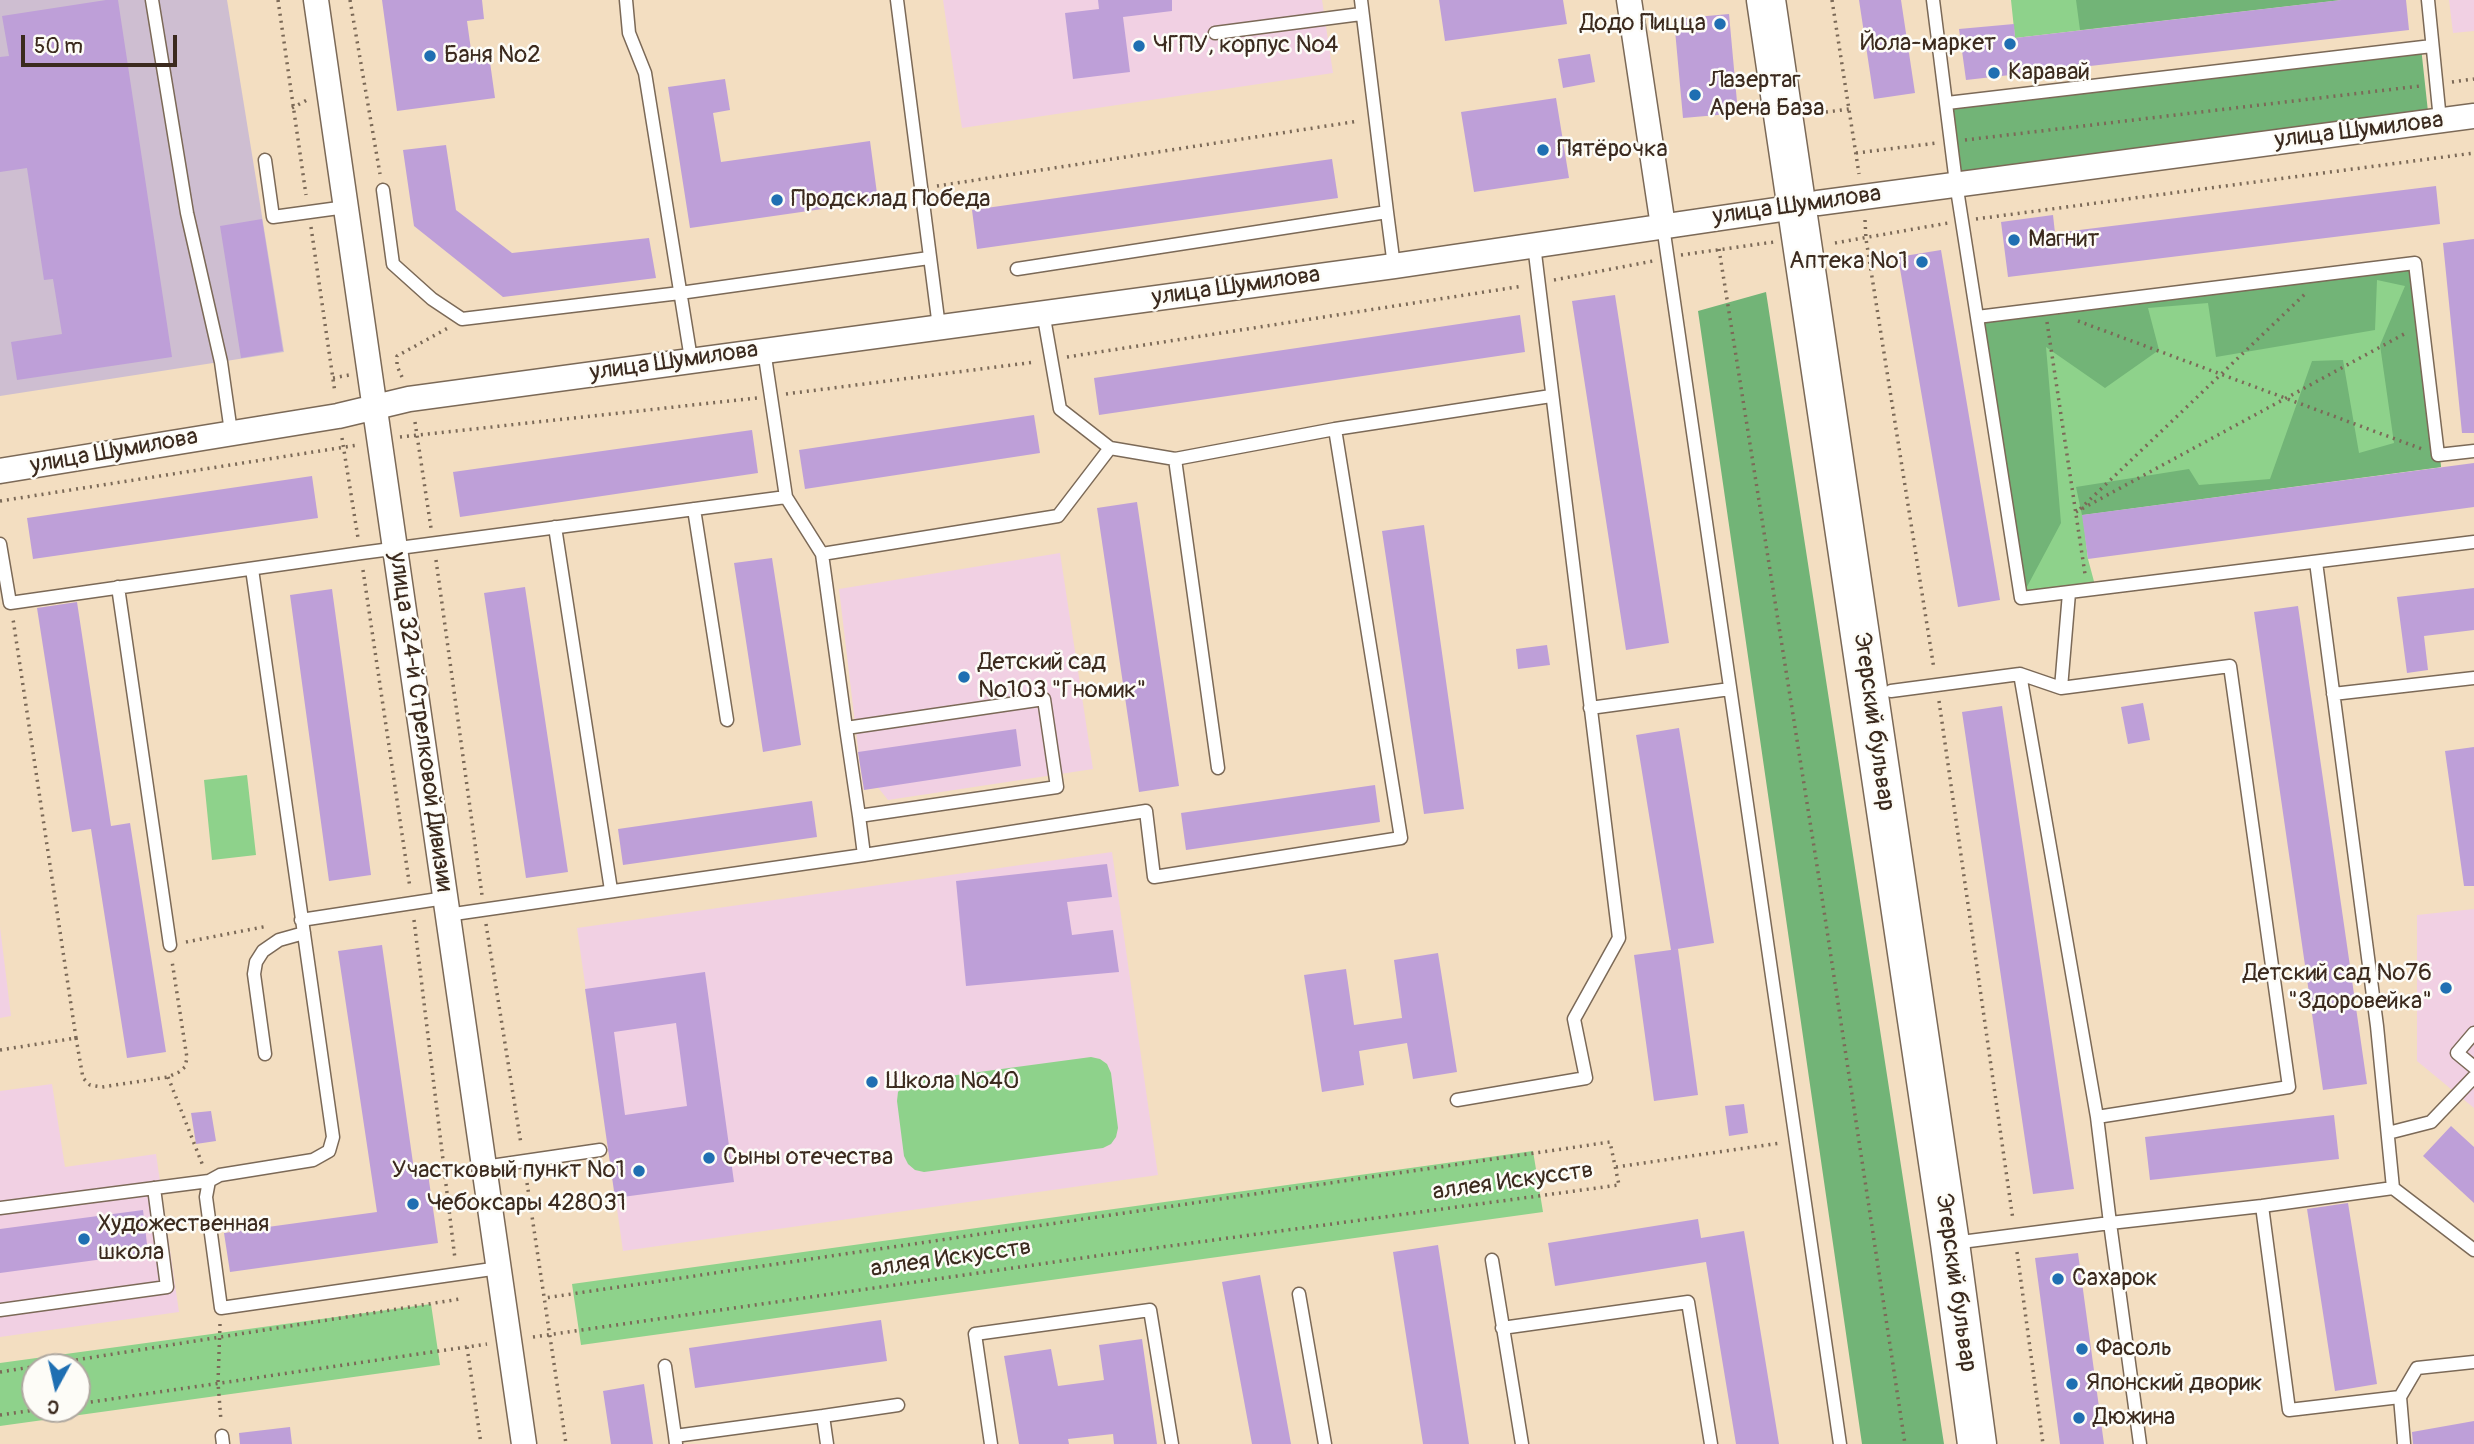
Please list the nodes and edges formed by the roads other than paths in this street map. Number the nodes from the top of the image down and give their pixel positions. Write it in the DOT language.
graph roads {
  1 [pos="152,0"];
  2 [pos="316,0"];
  3 [pos="625,0"];
  4 [pos="897,0"];
  5 [pos="1361,0"];
  6 [pos="1629,0"];
  7 [pos="1766,0"];
  8 [pos="1789,0"];
  9 [pos="1933,0"];
  10 [pos="2428,0"];
  11 [pos="1362,14"];
  12 [pos="1215,33"];
  13 [pos="2432,46"];
  14 [pos="1947,103"];
  15 [pos="2474,116"];
  16 [pos="2440,120"];
  17 [pos="265,160"];
  18 [pos="1956,183"];
  19 [pos="383,190"];
  20 [pos="1807,205"];
  21 [pos="346,207"];
  22 [pos="1387,212"];
  23 [pos="1663,226"];
  24 [pos="1534,245"];
  25 [pos="929,258"];
  26 [pos="1394,266"];
  27 [pos="1017,268"];
  28 [pos="680,293"];
  29 [pos="1044,312"];
  30 [pos="1977,317"];
  31 [pos="939,327"];
  32 [pos="764,350"];
  33 [pos="691,359"];
  34 [pos="1551,396"];
  35 [pos="375,407"];
  36 [pos="1335,429"];
  37 [pos="231,432"];
  38 [pos="1110,448"];
  39 [pos="2474,451"];
  40 [pos="1175,459"];
  41 [pos="0,471"];
  42 [pos="786,497"];
  43 [pos="694,509"];
  44 [pos="555,527"];
  45 [pos="2474,542"];
  46 [pos="0,544"];
  47 [pos="394,548"];
  48 [pos="822,554"];
  49 [pos="2316,562"];
  50 [pos="252,569"];
  51 [pos="118,587"];
  52 [pos="2069,593"];
  53 [pos="2020,674"];
  54 [pos="2474,678"];
  55 [pos="2061,688"];
  56 [pos="1730,689"];
  57 [pos="1880,692"];
  58 [pos="2333,694"];
  59 [pos="1590,708"];
  60 [pos="727,720"];
  61 [pos="846,728"];
  62 [pos="1218,768"];
  63 [pos="859,816"];
  64 [pos="864,855"];
  65 [pos="611,890"];
  66 [pos="446,907"];
  67 [pos="302,926"];
  68 [pos="170,945"];
  69 [pos="2474,1033"];
  70 [pos="265,1054"];
  71 [pos="2474,1067"];
  72 [pos="2474,1077"];
  73 [pos="1457,1100"];
  74 [pos="2097,1117"];
  75 [pos="2388,1133"];
  76 [pos="600,1150"];
  77 [pos="484,1167"];
  78 [pos="209,1181"];
  79 [pos="154,1188"];
  80 [pos="2393,1188"];
  81 [pos="2262,1206"];
  82 [pos="0,1208"];
  83 [pos="2110,1223"];
  84 [pos="1959,1242"];
  85 [pos="2474,1250"];
  86 [pos="1492,1260"];
  87 [pos="499,1268"];
  88 [pos="1299,1294"];
  89 [pos="0,1310"];
  90 [pos="1502,1328"];
  91 [pos="2474,1362"];
  92 [pos="665,1366"];
  93 [pos="2400,1397"];
  94 [pos="898,1405"];
  95 [pos="823,1416"];
  96 [pos="675,1440"];
  97 [pos="524,1444"];
  98 [pos="827,1444"];
  99 [pos="991,1444"];
  100 [pos="1172,1444"];
  101 [pos="1325,1444"];
  102 [pos="1522,1444"];
  103 [pos="1711,1444"];
  104 [pos="1840,1444"];
  105 [pos="1977,1444"];
  106 [pos="1997,1444"];
  107 [pos="2140,1444"];
  108 [pos="2404,1444"];
  1 -- 37 [label="lane"];
  2 -- 21 [label="street, улица 324-й Стрелковой Дивизии"];
  3 -- 28 [label="lane"];
  4 -- 25 [label="lane"];
  5 -- 11 [label="lane"];
  6 -- 23 [label="street"];
  7 -- 20 [label="main road, Эгерский бульвар"];
  8 -- 20 [label="main road, Эгерский бульвар"];
  9 -- 14 [label="lane"];
  10 -- 13 [label="lane"];
  11 -- 12 [label="lane"];
  11 -- 22 [label="lane"];
  13 -- 14 [label="lane"];
  13 -- 16 [label="lane"];
  14 -- 18 [label="lane"];
  15 -- 16 [label="street, улица Шумилова"];
  16 -- 18 [label="street, улица Шумилова"];
  17 -- 21 [label="lane"];
  18 -- 20 [label="street, улица Шумилова"];
  18 -- 30 [label="lane"];
  19 -- 28 [label="lane"];
  20 -- 23 [label="street, улица Шумилова"];
  20 -- 57 [label="main road, Эгерский бульвар"];
  21 -- 35 [label="street, улица 324-й Стрелковой Дивизии"];
  22 -- 26 [label="lane"];
  22 -- 27 [label="lane"];
  23 -- 24 [label="street, улица Шумилова"];
  23 -- 56 [label="lane"];
  24 -- 26 [label="street, улица Шумилова"];
  24 -- 34 [label="lane"];
  25 -- 28 [label="lane"];
  25 -- 31 [label="lane"];
  26 -- 29 [label="street, улица Шумилова"];
  28 -- 33 [label="lane"];
  29 -- 31 [label="street, улица Шумилова"];
  29 -- 38 [label="lane"];
  30 -- 39 [label="lane"];
  30 -- 52 [label="lane"];
  31 -- 32 [label="street, улица Шумилова"];
  32 -- 33 [label="street, улица Шумилова"];
  32 -- 42 [label="lane"];
  33 -- 35 [label="street, улица Шумилова"];
  34 -- 36 [label="lane"];
  34 -- 59 [label="lane"];
  35 -- 37 [label="street, улица Шумилова"];
  35 -- 47 [label="street, улица 324-й Стрелковой Дивизии"];
  36 -- 40 [label="lane"];
  36 -- 64 [label="lane"];
  37 -- 41 [label="street, улица Шумилова"];
  38 -- 40 [label="lane"];
  38 -- 48 [label="lane"];
  40 -- 62 [label="lane"];
  42 -- 43 [label="lane"];
  42 -- 48 [label="lane"];
  43 -- 44 [label="lane"];
  43 -- 60 [label="lane"];
  44 -- 47 [label="lane"];
  44 -- 65 [label="lane"];
  45 -- 49 [label="lane"];
  46 -- 51 [label="lane"];
  47 -- 50 [label="lane"];
  47 -- 66 [label="street, улица 324-й Стрелковой Дивизии"];
  48 -- 61 [label="lane"];
  49 -- 52 [label="lane"];
  49 -- 58 [label="lane"];
  50 -- 51 [label="lane"];
  50 -- 67 [label="lane"];
  51 -- 68 [label="lane"];
  52 -- 55 [label="lane"];
  53 -- 55 [label="lane"];
  53 -- 57 [label="lane"];
  53 -- 74 [label="lane"];
  54 -- 58 [label="lane"];
  55 -- 74 [label="lane"];
  56 -- 59 [label="lane"];
  56 -- 104 [label="lane"];
  57 -- 84 [label="main road, Эгерский бульвар"];
  58 -- 75 [label="lane"];
  59 -- 73 [label="lane"];
  61 -- 63 [label="lane"];
  61 -- 63 [label="lane"];
  63 -- 64 [label="lane"];
  64 -- 65 [label="lane"];
  65 -- 66 [label="lane"];
  66 -- 67 [label="lane"];
  66 -- 77 [label="street, улица 324-й Стрелковой Дивизии"];
  67 -- 70 [label="lane"];
  67 -- 78 [label="lane"];
  69 -- 71 [label="lane"];
  72 -- 75 [label="lane"];
  74 -- 83 [label="lane"];
  75 -- 80 [label="lane"];
  76 -- 77 [label="lane"];
  77 -- 87 [label="street, улица 324-й Стрелковой Дивизии"];
  78 -- 79 [label="lane"];
  78 -- 87 [label="lane"];
  79 -- 82 [label="lane"];
  79 -- 89 [label="lane"];
  80 -- 81 [label="lane"];
  80 -- 85 [label="lane"];
  81 -- 83 [label="lane"];
  81 -- 93 [label="lane"];
  83 -- 84 [label="lane"];
  83 -- 107 [label="lane"];
  84 -- 105 [label="main road, Эгерский бульвар"];
  84 -- 106 [label="main road, Эгерский бульвар"];
  86 -- 90 [label="lane"];
  87 -- 97 [label="street, улица 324-й Стрелковой Дивизии"];
  88 -- 101 [label="lane"];
  90 -- 102 [label="lane"];
  90 -- 103 [label="lane"];
  91 -- 93 [label="lane"];
  92 -- 96 [label="lane"];
  93 -- 108 [label="lane"];
  94 -- 95 [label="lane"];
  95 -- 96 [label="lane"];
  95 -- 98 [label="lane"];
  99 -- 100 [label="lane"];
}
